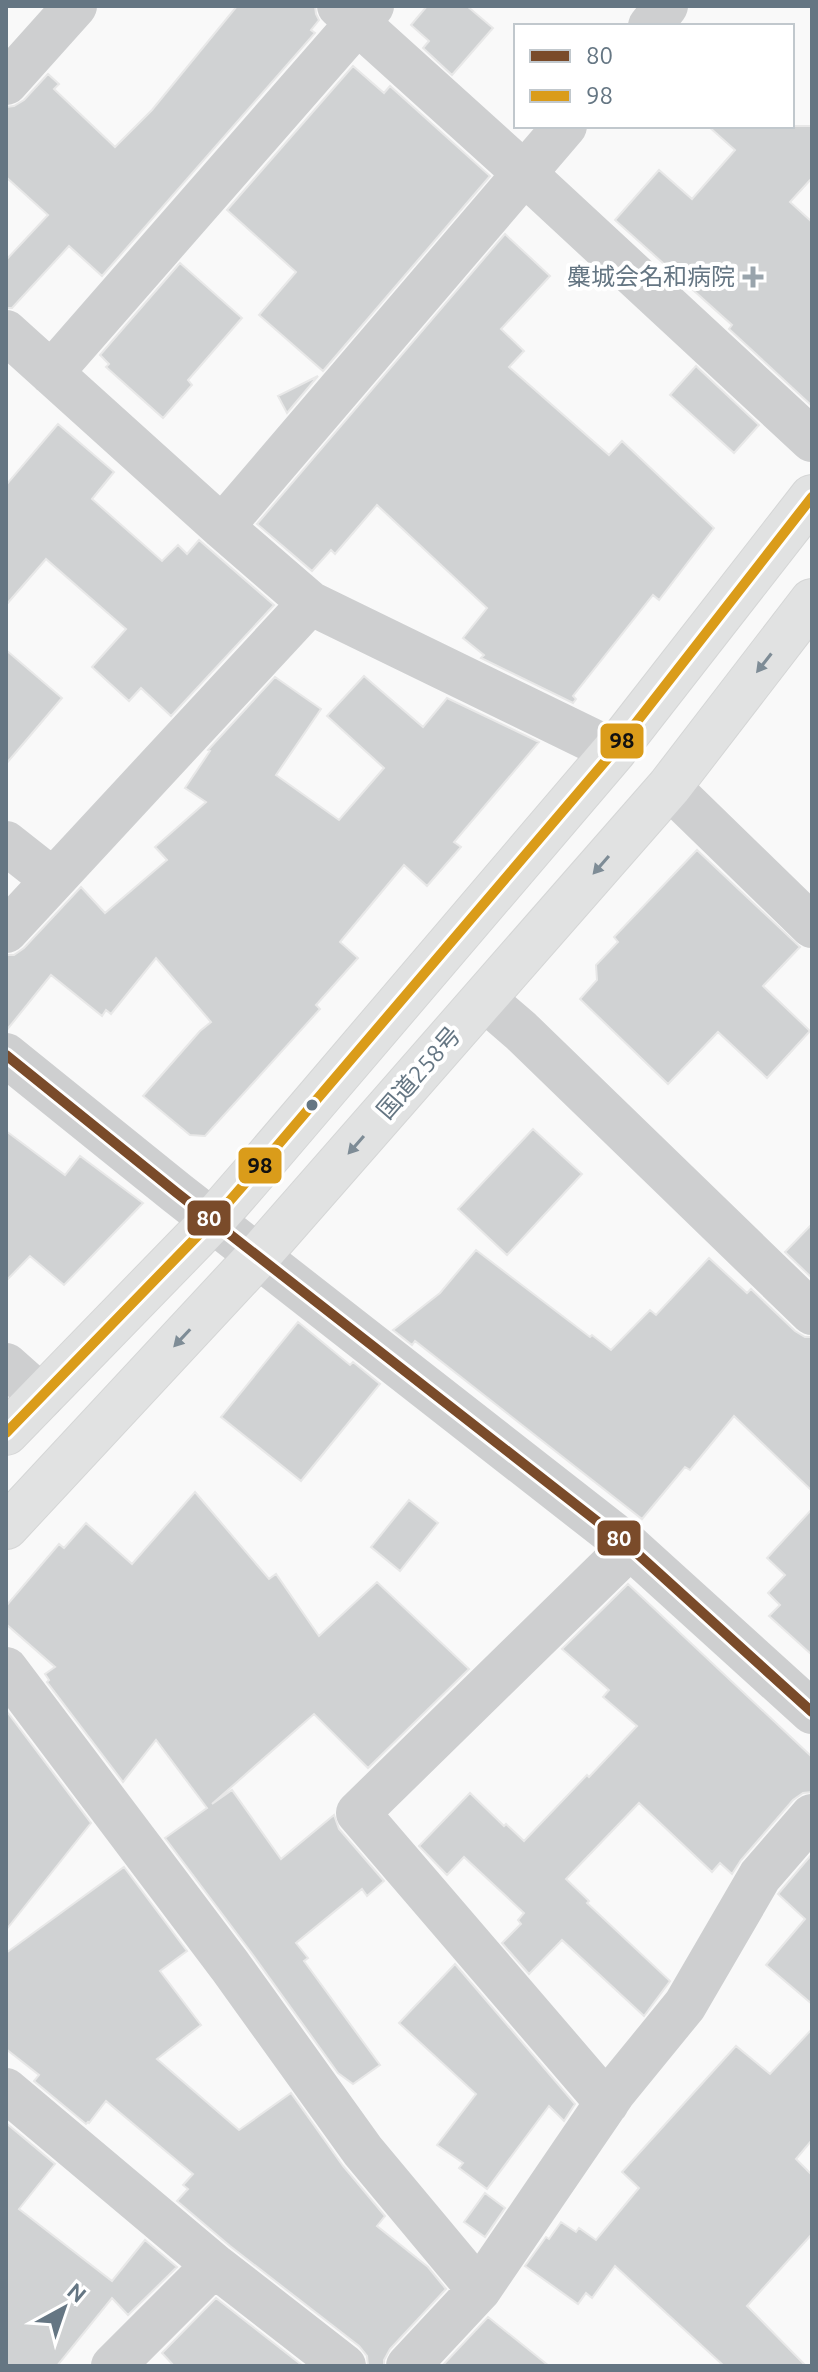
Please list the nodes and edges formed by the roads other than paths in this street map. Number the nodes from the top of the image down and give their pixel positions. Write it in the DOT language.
graph roads {
  1 [pos="75,6"];
  2 [pos="666,6"];
  3 [pos="356,11"];
  4 [pos="652,24"];
  5 [pos="6,83"];
  6 [pos="563,128"];
  7 [pos="525,174"];
  8 [pos="6,332"];
  9 [pos="51,373"];
  10 [pos="812,440"];
  11 [pos="812,497"];
  12 [pos="222,527"];
  13 [pos="812,601"];
  14 [pos="310,603"];
  15 [pos="614,751"];
  16 [pos="669,787"];
  17 [pos="6,843"];
  18 [pos="53,880"];
  19 [pos="812,926"];
  20 [pos="6,931"];
  21 [pos="484,999"];
  22 [pos="6,1055"];
  23 [pos="213,1220"];
  24 [pos="259,1255"];
  25 [pos="812,1313"];
  26 [pos="6,1365"];
  27 [pos="42,1397"];
  28 [pos="6,1433"];
  29 [pos="6,1527"];
  30 [pos="630,1547"];
  31 [pos="6,1669"];
  32 [pos="808,1699"];
  33 [pos="812,1816"];
  34 [pos="6,2090"];
  35 [pos="607,2103"];
  36 [pos="214,2265"];
  37 [pos="479,2290"];
  38 [pos="113,2366"];
  39 [pos="344,2366"];
  40 [pos="408,2366"];
  1 -- 5 [label="street"];
  2 -- 4 [label="street"];
  3 -- 7 [label="street"];
  3 -- 9 [label="street"];
  6 -- 7 [label="street"];
  7 -- 10 [label="street"];
  7 -- 12 [label="street"];
  8 -- 9 [label="street"];
  9 -- 12 [label="street"];
  11 -- 15 [label="highway"];
  12 -- 14 [label="street"];
  13 -- 16 [label="highway, 国道258号, one-way"];
  14 -- 15 [label="street"];
  14 -- 18 [label="street"];
  15 -- 23 [label="highway"];
  16 -- 19 [label="street"];
  16 -- 21 [label="highway, 国道258号, one-way"];
  17 -- 18 [label="street"];
  18 -- 20 [label="street"];
  21 -- 24 [label="highway, 国道258号, one-way"];
  21 -- 25 [label="street"];
  22 -- 23 [label="street"];
  23 -- 24 [label="street"];
  23 -- 27 [label="highway"];
  24 -- 29 [label="highway, 国道258号, one-way"];
  24 -- 30 [label="street"];
  26 -- 27 [label="street"];
  27 -- 28 [label="highway"];
  30 -- 32 [label="street"];
  30 -- 35 [label="street"];
  31 -- 37 [label="street"];
  33 -- 35 [label="street"];
  34 -- 36 [label="street"];
  35 -- 37 [label="street"];
  36 -- 38 [label="street"];
  36 -- 39 [label="street"];
  37 -- 40 [label="street"];
}
